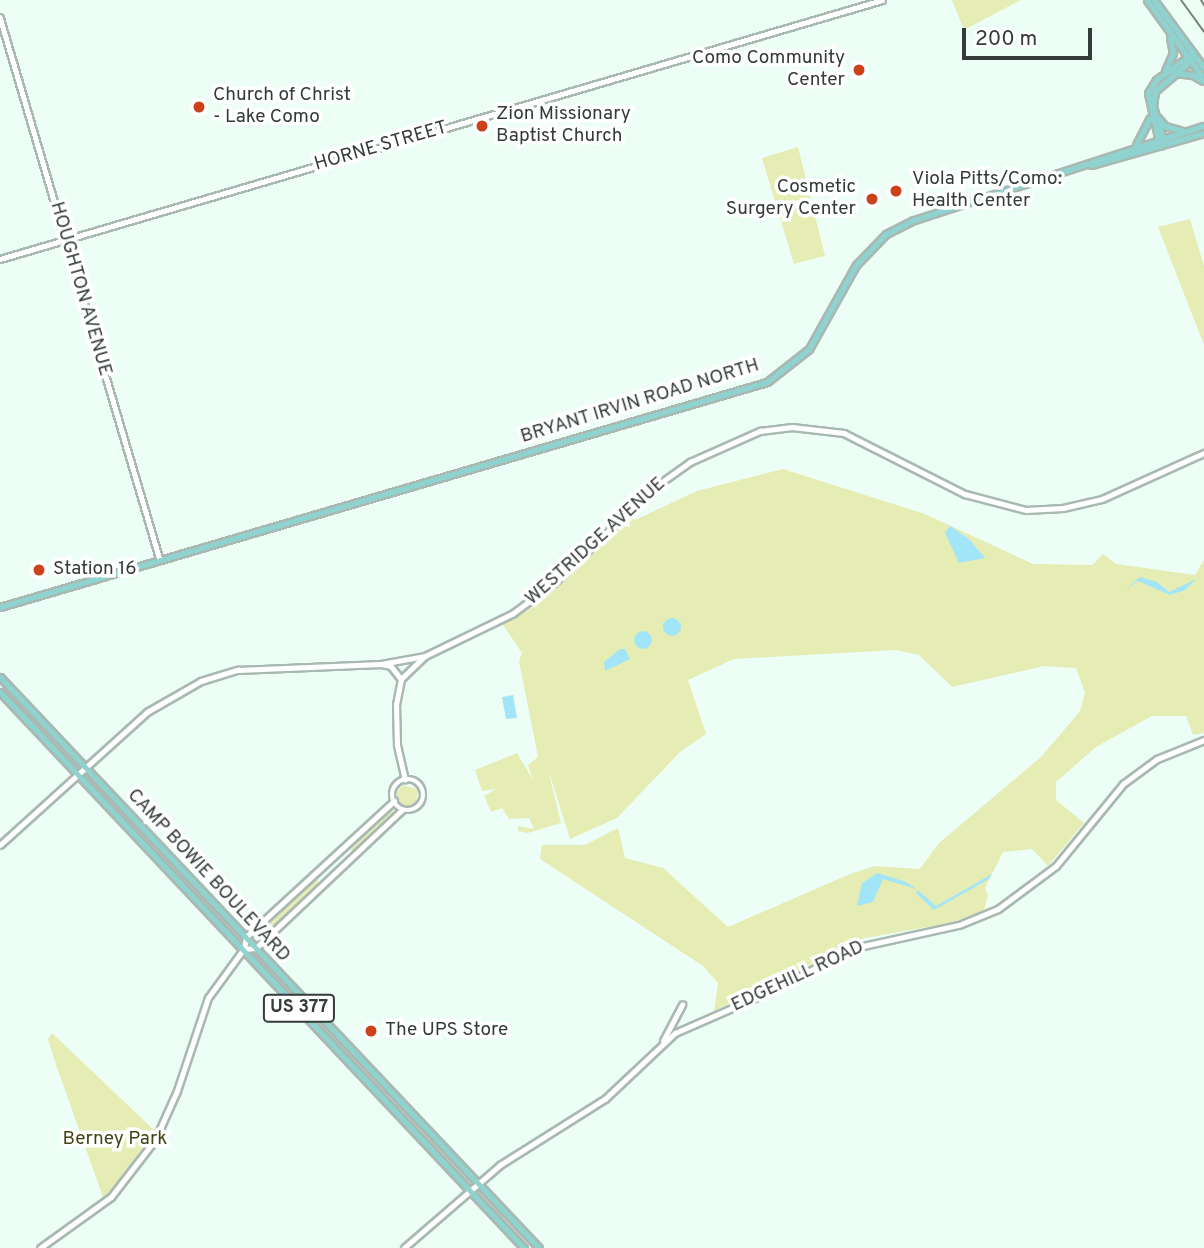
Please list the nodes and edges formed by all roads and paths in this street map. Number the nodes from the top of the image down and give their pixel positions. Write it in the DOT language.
graph roads {
  1 [pos="882,0"];
  2 [pos="1147,0"];
  3 [pos="1154,0"];
  4 [pos="0,17"];
  5 [pos="1169,32"];
  6 [pos="1191,57"];
  7 [pos="1204,68"];
  8 [pos="1174,73"];
  9 [pos="1163,74"];
  10 [pos="1204,81"];
  11 [pos="1153,114"];
  12 [pos="1204,126"];
  13 [pos="1185,131"];
  14 [pos="1204,133"];
  15 [pos="1160,138"];
  16 [pos="1136,145"];
  17 [pos="1163,146"];
  18 [pos="1091,165"];
  19 [pos="65,240"];
  20 [pos="0,259"];
  21 [pos="1204,453"];
  22 [pos="160,560"];
  23 [pos="0,607"];
  24 [pos="425,656"];
  25 [pos="381,664"];
  26 [pos="0,677"];
  27 [pos="401,679"];
  28 [pos="0,692"];
  29 [pos="1204,740"];
  30 [pos="85,768"];
  31 [pos="78,774"];
  32 [pos="405,780"];
  33 [pos="394,801"];
  34 [pos="402,810"];
  35 [pos="0,845"];
  36 [pos="246,937"];
  37 [pos="256,948"];
  38 [pos="244,949"];
  39 [pos="682,1005"];
  40 [pos="304,1014"];
  41 [pos="327,1027"];
  42 [pos="662,1042"];
  43 [pos="478,1182"];
  44 [pos="469,1191"];
  45 [pos="40,1248"];
  46 [pos="404,1248"];
  47 [pos="524,1248"];
  48 [pos="539,1248"];
  1 -- 19 [label="street, HORNE STREET"];
  2 -- 5 [label="main road"];
  3 -- 6 [label="main road"];
  4 -- 19 [label="street, HOUGHTON AVENUE"];
  5 -- 6 [label="main road"];
  5 -- 9 [label="main road"];
  6 -- 7 [label="main road"];
  6 -- 8 [label="main road"];
  6 -- 9 [label="main road"];
  6 -- 10 [label="main road"];
  8 -- 10 [label="main road"];
  8 -- 11 [label="main road"];
  9 -- 11 [label="main road"];
  11 -- 13 [label="main road"];
  11 -- 15 [label="main road"];
  11 -- 16 [label="main road"];
  12 -- 13 [label="main road, BRYANT IRVIN ROAD NORTH"];
  13 -- 15 [label="main road, BRYANT IRVIN ROAD NORTH"];
  14 -- 17 [label="main road, BRYANT IRVIN ROAD NORTH"];
  15 -- 16 [label="main road, BRYANT IRVIN ROAD NORTH"];
  15 -- 17 [label="main road"];
  16 -- 18 [label="main road, BRYANT IRVIN ROAD NORTH"];
  17 -- 18 [label="main road, BRYANT IRVIN ROAD NORTH"];
  18 -- 22 [label="main road, BRYANT IRVIN ROAD NORTH"];
  19 -- 20 [label="street, HORNE STREET"];
  19 -- 22 [label="street, HOUGHTON AVENUE"];
  21 -- 24 [label="street, WESTRIDGE AVENUE"];
  22 -- 23 [label="main road"];
  24 -- 25 [label="street, WESTRIDGE AVENUE"];
  24 -- 27 [label="street"];
  25 -- 27 [label="street"];
  25 -- 30 [label="street, WESTRIDGE AVENUE"];
  26 -- 30 [label="main road, CAMP BOWIE BOULEVARD / US 377"];
  27 -- 32 [label="street"];
  28 -- 31 [label="main road, CAMP BOWIE BOULEVARD / US 377"];
  29 -- 42 [label="street, EDGEHILL ROAD"];
  30 -- 31 [label="street, WESTRIDGE AVENUE"];
  30 -- 36 [label="main road, CAMP BOWIE BOULEVARD / US 377"];
  31 -- 35 [label="street, WESTRIDGE AVENUE"];
  31 -- 38 [label="main road, CAMP BOWIE BOULEVARD / US 377"];
  32 -- 33 [label="street"];
  32 -- 34 [label="street"];
  33 -- 34 [label="street"];
  33 -- 36 [label="street"];
  34 -- 37 [label="street"];
  36 -- 37 [label="main road, CAMP BOWIE BOULEVARD / US 377"];
  36 -- 38 [label="street"];
  37 -- 38 [label="street"];
  37 -- 41 [label="main road, CAMP BOWIE BOULEVARD / US 377"];
  38 -- 40 [label="main road, CAMP BOWIE BOULEVARD / US 377"];
  38 -- 45 [label="street"];
  39 -- 42 [label="street"];
  40 -- 41 [label="main road"];
  40 -- 44 [label="main road, CAMP BOWIE BOULEVARD / US 377"];
  41 -- 43 [label="main road, CAMP BOWIE BOULEVARD / US 377"];
  42 -- 43 [label="street, EDGEHILL ROAD"];
  43 -- 44 [label="street, EDGEHILL ROAD"];
  43 -- 48 [label="main road, CAMP BOWIE BOULEVARD / US 377"];
  44 -- 46 [label="street, EDGEHILL ROAD"];
  44 -- 47 [label="main road, CAMP BOWIE BOULEVARD / US 377"];
}
